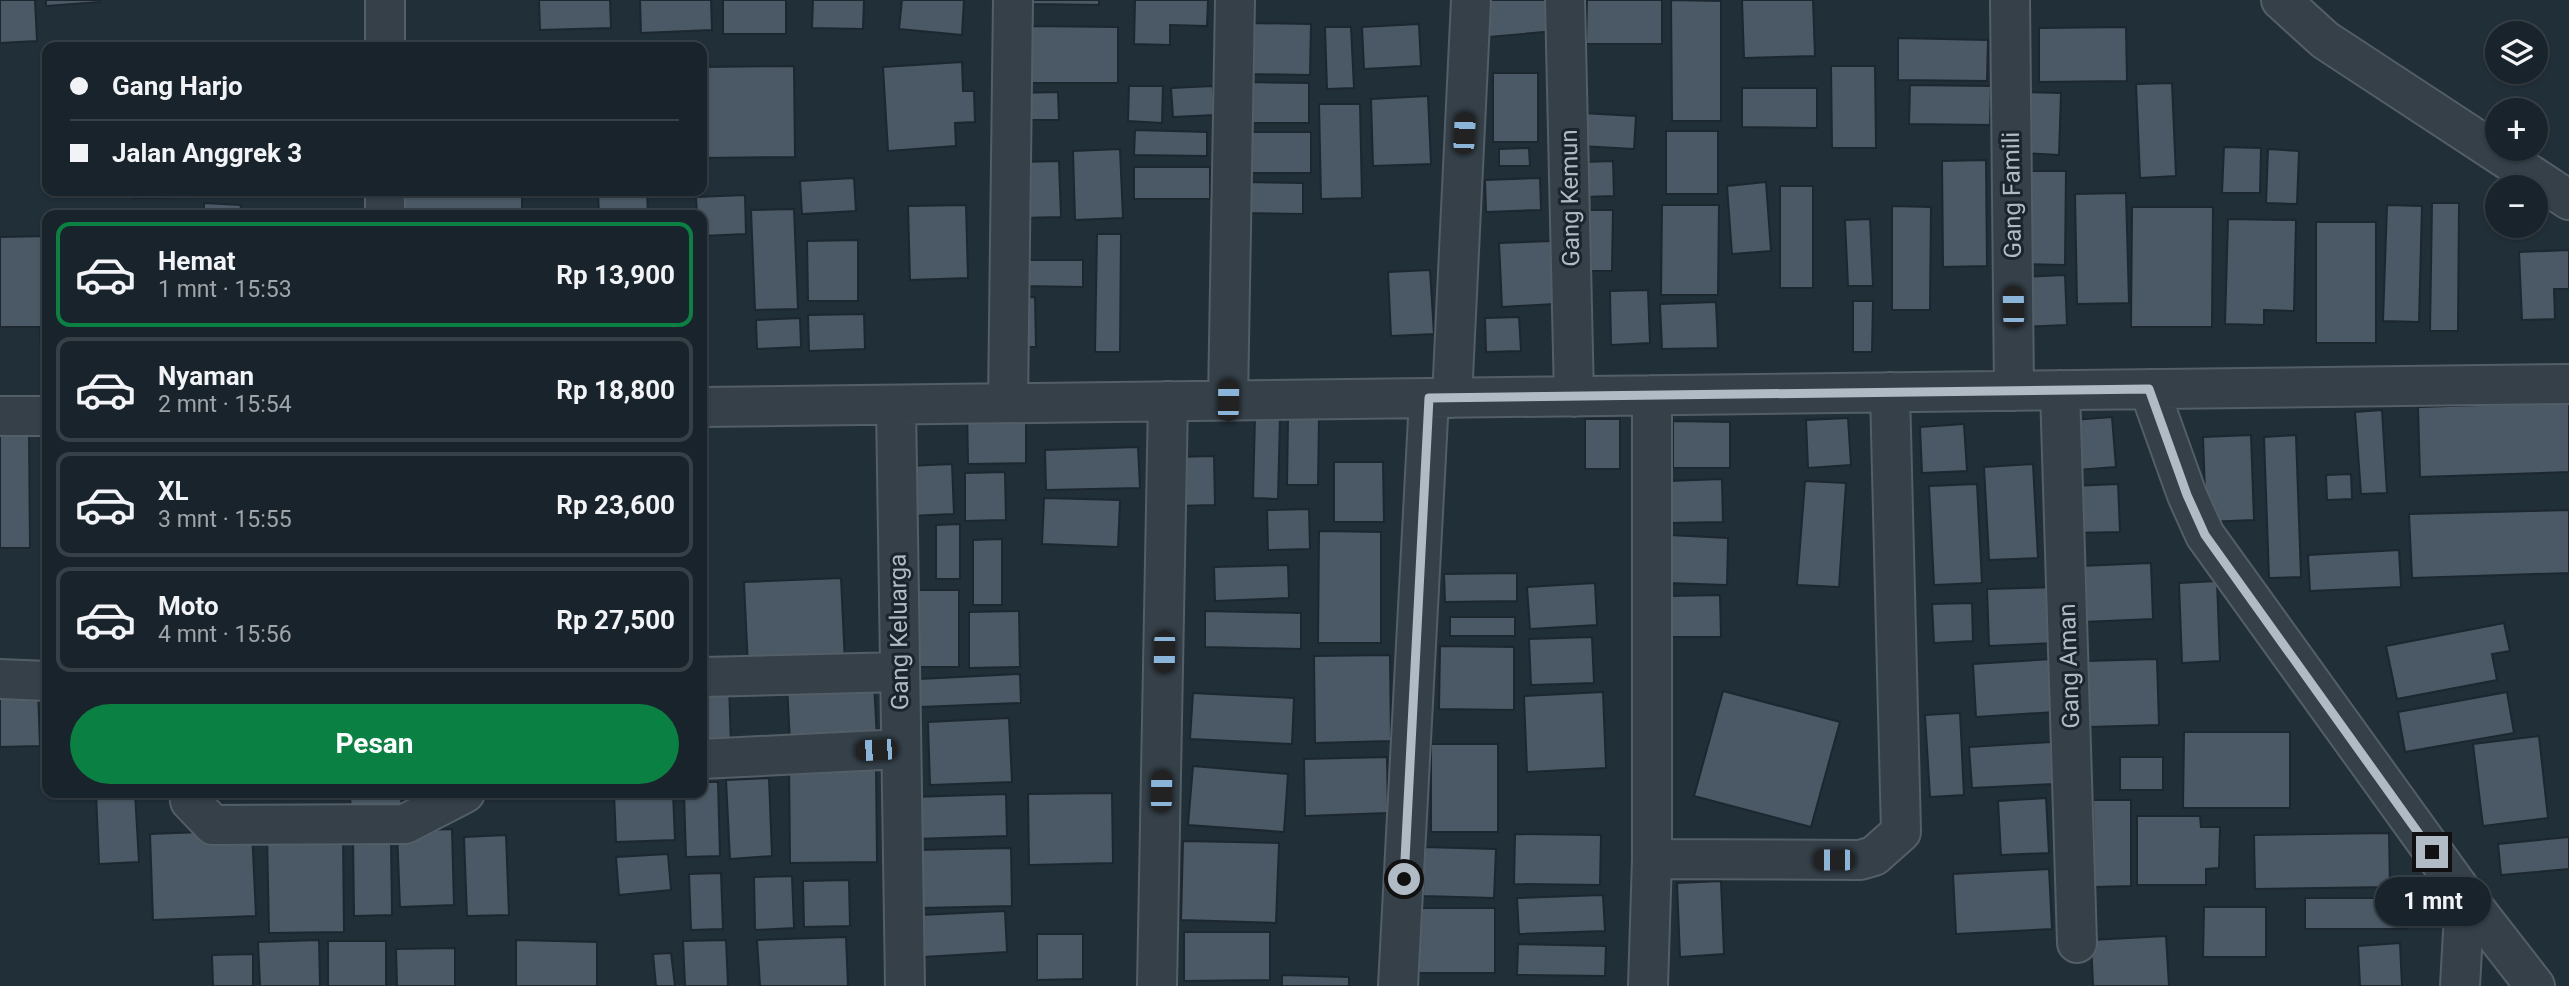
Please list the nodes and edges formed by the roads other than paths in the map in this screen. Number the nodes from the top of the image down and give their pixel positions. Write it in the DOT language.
graph roads {
  1 [pos="385,0"];
  2 [pos="1013,0"];
  3 [pos="1235,0"];
  4 [pos="1471,0"];
  5 [pos="1565,0"];
  6 [pos="2010,0"];
  7 [pos="2281,0"];
  8 [pos="385,42"];
  9 [pos="2569,200"];
  10 [pos="2569,384"];
  11 [pos="2149,389"];
  12 [pos="2060,390"];
  13 [pos="2014,391"];
  14 [pos="1890,392"];
  15 [pos="1652,396"];
  16 [pos="1574,397"];
  17 [pos="1441,398"];
  18 [pos="1228,400"];
  19 [pos="1168,401"];
  20 [pos="1008,403"];
  21 [pos="896,405"];
  22 [pos="707,408"];
  23 [pos="0,416"];
  24 [pos="42,416"];
  25 [pos="900,673"];
  26 [pos="707,677"];
  27 [pos="0,679"];
  28 [pos="42,681"];
  29 [pos="901,749"];
  30 [pos="707,759"];
  31 [pos="190,798"];
  32 [pos="455,798"];
  33 [pos="1652,859"];
  34 [pos="2465,896"];
  35 [pos="2077,943"];
  36 [pos="905,986"];
  37 [pos="1157,986"];
  38 [pos="1398,986"];
  39 [pos="1648,986"];
  40 [pos="2460,986"];
  41 [pos="2535,986"];
  1 -- 8 [label="street"];
  2 -- 20 [label="street"];
  3 -- 18 [label="street"];
  4 -- 17 [label="street"];
  5 -- 16 [label="street, Gang Kemun"];
  6 -- 13 [label="street, Gang Famili"];
  7 -- 9 [label="street"];
  10 -- 11 [label="street"];
  11 -- 12 [label="street"];
  11 -- 34 [label="street"];
  12 -- 13 [label="street"];
  12 -- 35 [label="street, Gang Aman"];
  13 -- 14 [label="street"];
  14 -- 15 [label="street"];
  14 -- 33 [label="street"];
  15 -- 16 [label="street"];
  15 -- 33 [label="street"];
  16 -- 17 [label="street"];
  17 -- 18 [label="street"];
  17 -- 38 [label="street"];
  18 -- 19 [label="street"];
  19 -- 20 [label="street"];
  19 -- 37 [label="street"];
  20 -- 21 [label="street"];
  21 -- 22 [label="street"];
  21 -- 25 [label="street, Gang Keluarga"];
  23 -- 24 [label="street"];
  25 -- 26 [label="street"];
  25 -- 29 [label="street, Gang Keluarga"];
  27 -- 28 [label="street"];
  29 -- 30 [label="street"];
  29 -- 36 [label="street, Gang Keluarga"];
  31 -- 32 [label="street"];
  33 -- 39 [label="street"];
  34 -- 40 [label="street"];
  34 -- 41 [label="street"];
}
